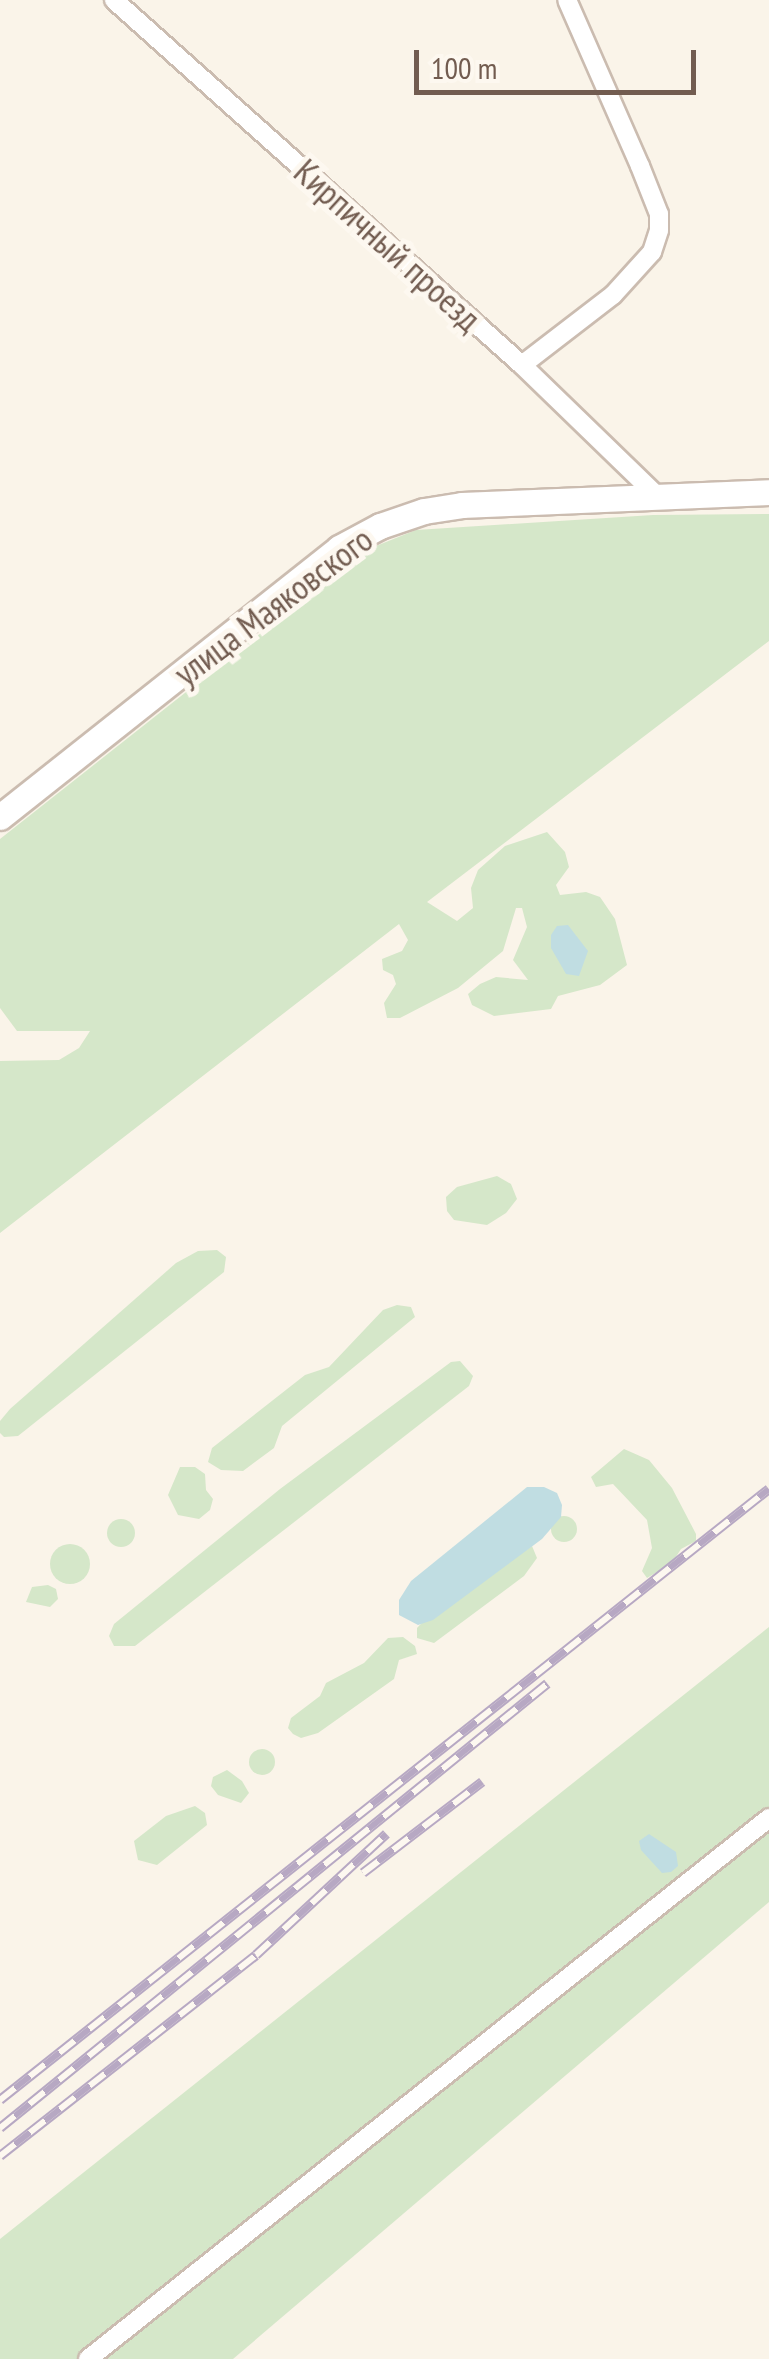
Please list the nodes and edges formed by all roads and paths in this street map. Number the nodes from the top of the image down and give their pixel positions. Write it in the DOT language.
graph roads {
  1 [pos="114,0"];
  2 [pos="567,0"];
  3 [pos="522,365"];
  4 [pos="769,492"];
  5 [pos="657,496"];
  6 [pos="0,817"];
  7 [pos="769,1818"];
  8 [pos="88,2359"];
  1 -- 3 [label="street, Кирпичный проезд"];
  2 -- 3 [label="street"];
  3 -- 5 [label="street, Кирпичный проезд"];
  4 -- 5 [label="street, улица Маяковского"];
  5 -- 6 [label="street, улица Маяковского"];
  7 -- 8 [label="street"];
}
